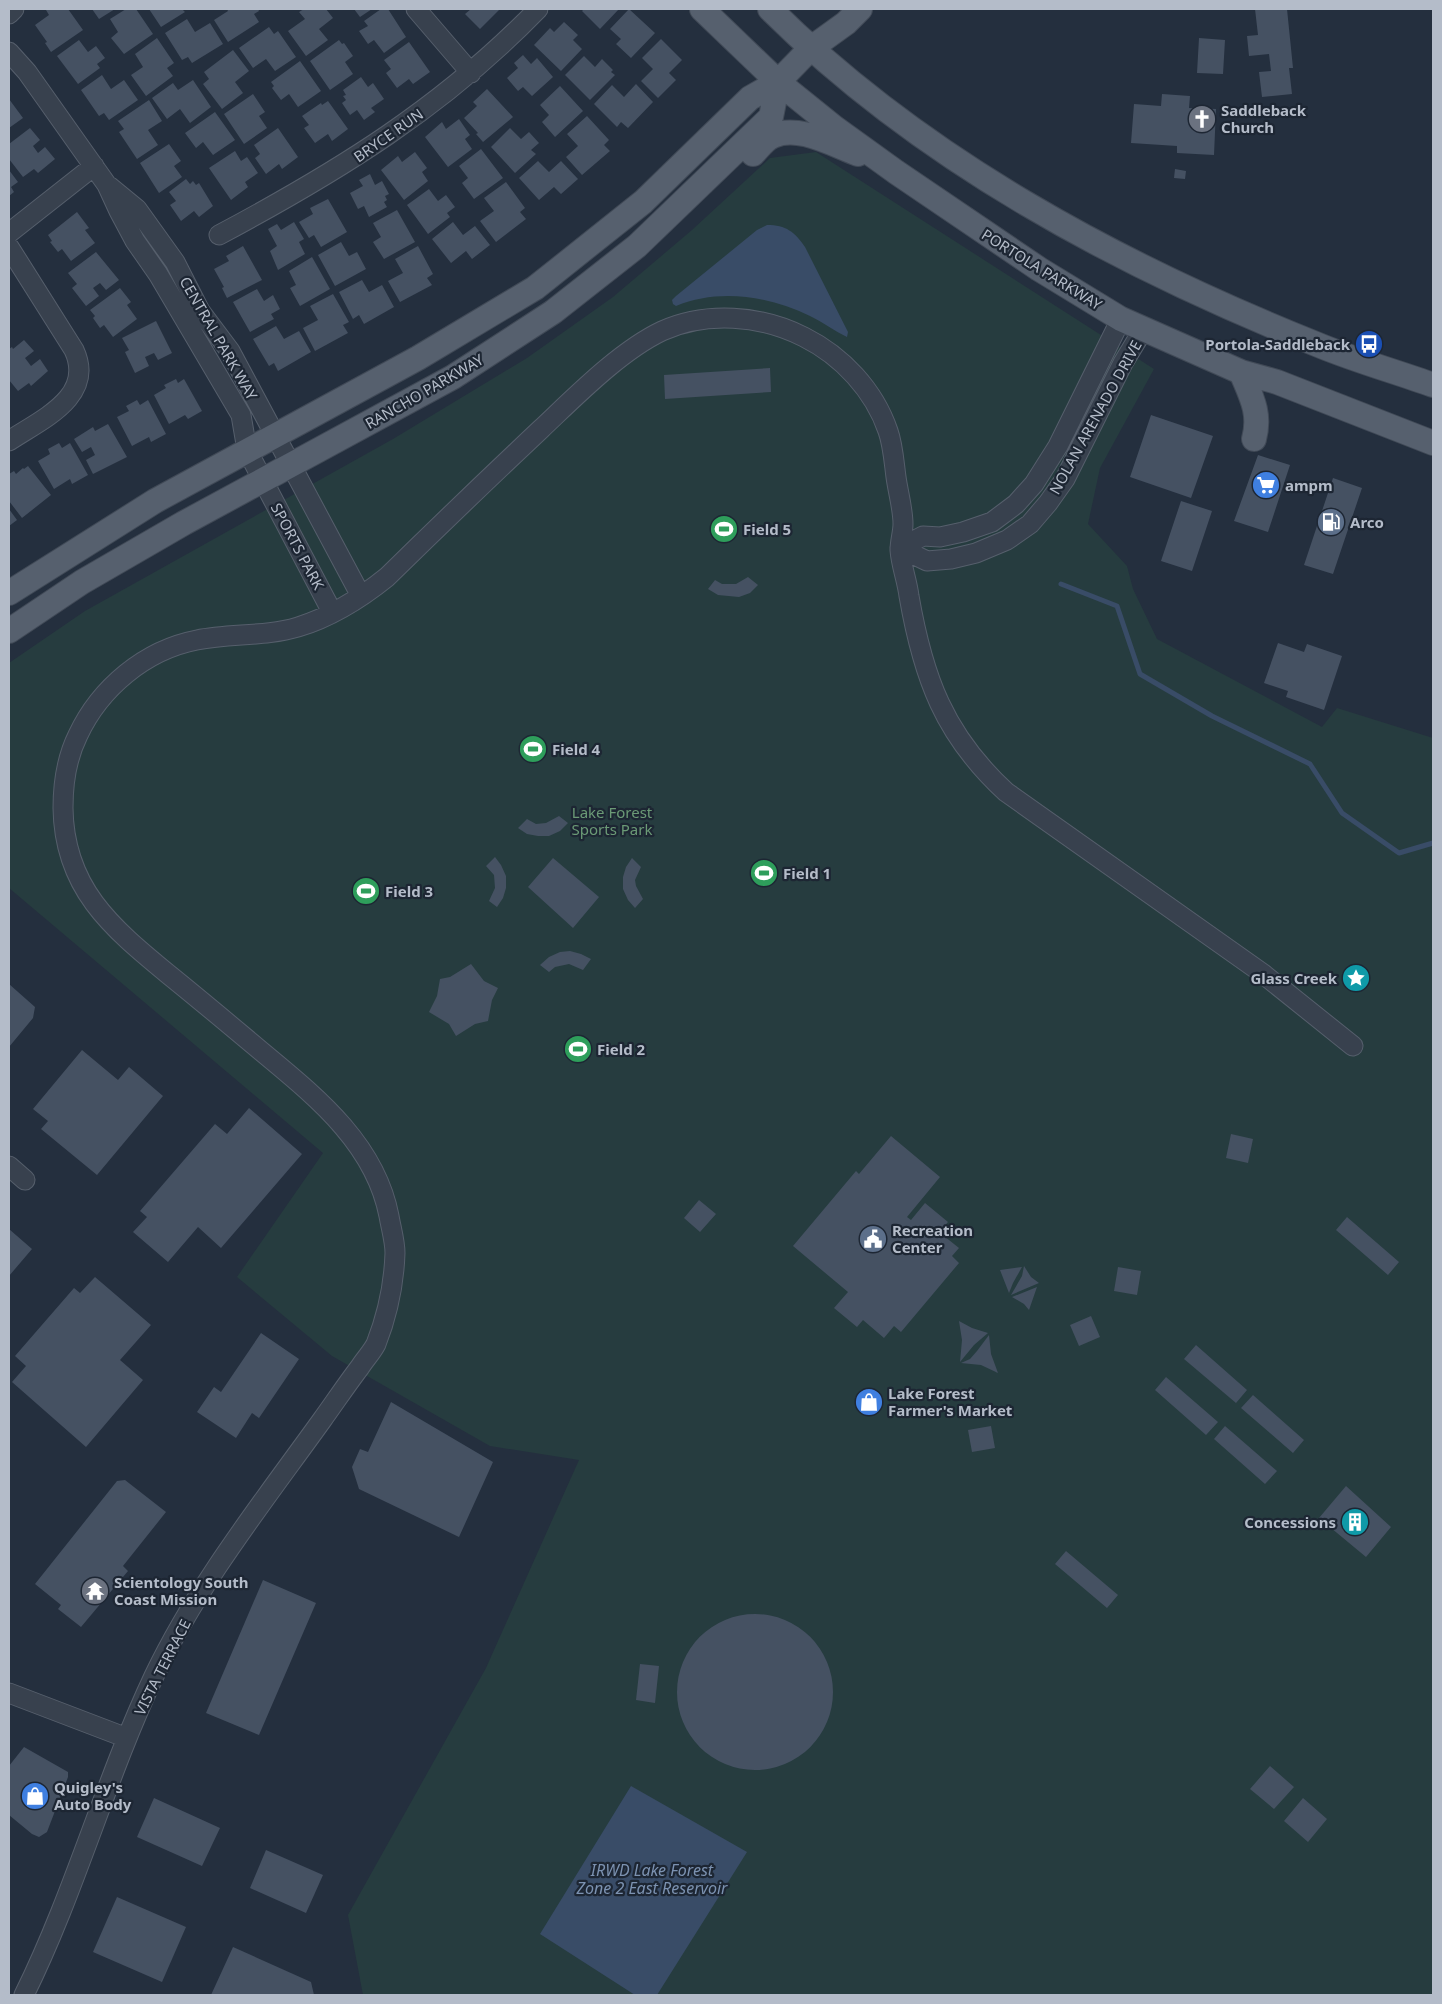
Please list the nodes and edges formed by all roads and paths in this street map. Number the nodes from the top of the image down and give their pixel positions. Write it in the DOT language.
graph roads {
  1 [pos="14,9"];
  2 [pos="416,9"];
  3 [pos="538,9"];
  4 [pos="702,9"];
  5 [pos="770,9"];
  6 [pos="860,9"];
  7 [pos="9,14"];
  8 [pos="810,49"];
  9 [pos="9,52"];
  10 [pos="471,73"];
  11 [pos="778,82"];
  12 [pos="883,163"];
  13 [pos="94,166"];
  14 [pos="107,185"];
  15 [pos="672,213"];
  16 [pos="9,234"];
  17 [pos="219,235"];
  18 [pos="9,246"];
  19 [pos="175,262"];
  20 [pos="158,274"];
  21 [pos="1121,319"];
  22 [pos="1143,330"];
  23 [pos="1240,372"];
  24 [pos="1433,384"];
  25 [pos="274,435"];
  26 [pos="1254,439"];
  27 [pos="9,441"];
  28 [pos="1433,443"];
  29 [pos="247,450"];
  30 [pos="290,466"];
  31 [pos="264,481"];
  32 [pos="900,548"];
  33 [pos="9,593"];
  34 [pos="361,596"];
  35 [pos="332,612"];
  36 [pos="9,630"];
  37 [pos="1353,1046"];
  38 [pos="9,1166"];
  39 [pos="25,1180"];
  40 [pos="9,1693"];
  41 [pos="127,1738"];
  42 [pos="24,1995"];
  1 -- 7 [label="street"];
  2 -- 10 [label="street"];
  3 -- 10 [label="street, BRYCE RUN"];
  4 -- 11 [label="main road, PORTOLA PARKWAY"];
  5 -- 8 [label="main road"];
  6 -- 8 [label="main road"];
  8 -- 11 [label="main road"];
  8 -- 24 [label="main road"];
  9 -- 13 [label="street, CENTRAL PARK WAY"];
  10 -- 17 [label="street, BRYCE RUN"];
  11 -- 12 [label="main road, PORTOLA PARKWAY"];
  11 -- 15 [label="main road, RANCHO PARKWAY"];
  11 -- 25 [label="main road"];
  12 -- 15 [label="main road"];
  12 -- 21 [label="main road, PORTOLA PARKWAY"];
  13 -- 14 [label="street, CENTRAL PARK WAY"];
  13 -- 16 [label="street"];
  14 -- 19 [label="street, CENTRAL PARK WAY"];
  14 -- 20 [label="street, CENTRAL PARK WAY"];
  15 -- 30 [label="main road, RANCHO PARKWAY"];
  18 -- 27 [label="street"];
  19 -- 20 [label="street, CENTRAL PARK WAY"];
  19 -- 25 [label="street, CENTRAL PARK WAY"];
  20 -- 29 [label="street, CENTRAL PARK WAY"];
  21 -- 22 [label="main road, PORTOLA PARKWAY"];
  21 -- 32 [label="street, NOLAN ARENADO DRIVE"];
  22 -- 23 [label="main road, PORTOLA PARKWAY"];
  22 -- 32 [label="street, NOLAN ARENADO DRIVE"];
  23 -- 26 [label="main road"];
  23 -- 28 [label="main road, PORTOLA PARKWAY"];
  25 -- 29 [label="main road"];
  25 -- 30 [label="street, CENTRAL PARK WAY"];
  29 -- 31 [label="street, CENTRAL PARK WAY"];
  29 -- 33 [label="main road"];
  30 -- 31 [label="main road, RANCHO PARKWAY"];
  30 -- 34 [label="street, SPORTS PARK"];
  31 -- 35 [label="street, SPORTS PARK"];
  31 -- 36 [label="main road, RANCHO PARKWAY"];
  32 -- 34 [label="street, VISTA TERRACE"];
  32 -- 37 [label="street, VISTA TERRACE"];
  34 -- 35 [label="street, VISTA TERRACE"];
  35 -- 41 [label="street, VISTA TERRACE"];
  38 -- 39 [label="street"];
  40 -- 41 [label="street"];
  41 -- 42 [label="street, VISTA TERRACE"];
}
